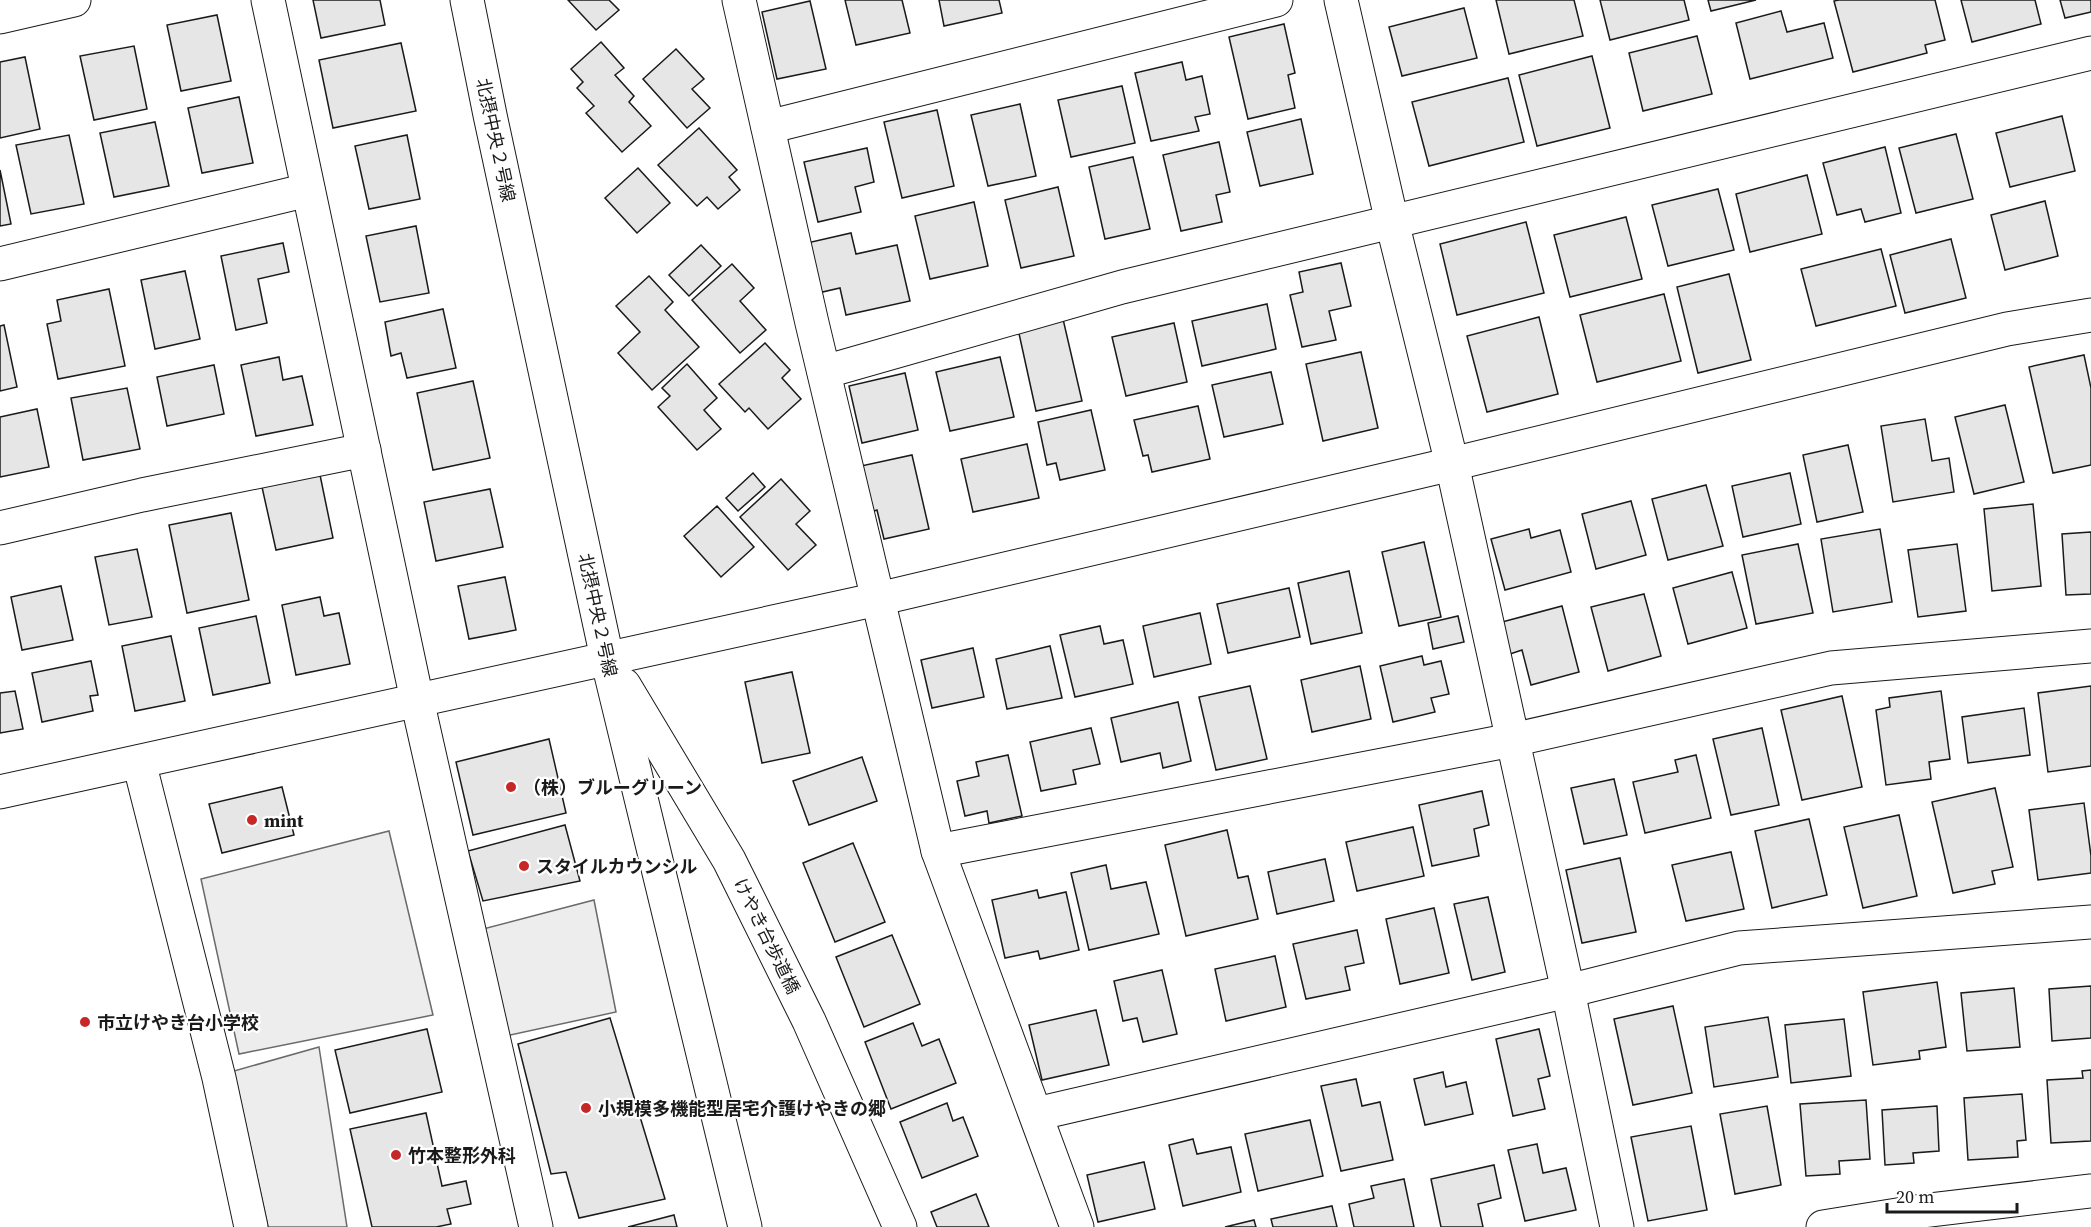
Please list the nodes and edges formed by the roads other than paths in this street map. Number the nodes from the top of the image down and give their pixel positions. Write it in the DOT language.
graph roads {
  1 [pos="74,0"];
  2 [pos="268,0"];
  3 [pos="467,0"];
  4 [pos="739,0"];
  5 [pos="1276,0"];
  6 [pos="1341,0"];
  7 [pos="0,17"];
  8 [pos="2091,53"];
  9 [pos="768,127"];
  10 [pos="308,190"];
  11 [pos="1392,222"];
  12 [pos="0,264"];
  13 [pos="2091,315"];
  14 [pos="824,372"];
  15 [pos="364,450"];
  16 [pos="1452,464"];
  17 [pos="0,528"];
  18 [pos="878,599"];
  19 [pos="2091,646"];
  20 [pos="607,658"];
  21 [pos="417,700"];
  22 [pos="1512,740"];
  23 [pos="139,762"];
  24 [pos="0,792"];
  25 [pos="938,850"];
  26 [pos="2091,922"];
  27 [pos="1568,991"];
  28 [pos="1036,1113"];
  29 [pos="2091,1191"];
  30 [pos="251,1227"];
  31 [pos="536,1227"];
  32 [pos="746,1227"];
  33 [pos="900,1227"];
  34 [pos="1077,1227"];
  35 [pos="1617,1227"];
  36 [pos="1823,1227"];
  1 -- 7 [label="street"];
  2 -- 10 [label="street"];
  3 -- 20 [label="street, 北摂中央２号線"];
  4 -- 9 [label="street"];
  5 -- 9 [label="street"];
  6 -- 11 [label="street"];
  8 -- 11 [label="street"];
  9 -- 14 [label="street"];
  10 -- 12 [label="street"];
  10 -- 15 [label="street"];
  11 -- 14 [label="street"];
  11 -- 16 [label="street"];
  13 -- 16 [label="street"];
  14 -- 18 [label="street"];
  15 -- 17 [label="street"];
  15 -- 21 [label="street"];
  16 -- 18 [label="street"];
  16 -- 22 [label="street"];
  18 -- 20 [label="street"];
  18 -- 25 [label="street"];
  19 -- 22 [label="street"];
  20 -- 21 [label="street"];
  20 -- 32 [label="street, 北摂中央２号線"];
  20 -- 33 [label="street, けやき台歩道橋"];
  21 -- 23 [label="street"];
  21 -- 31 [label="street"];
  22 -- 25 [label="street"];
  22 -- 27 [label="street"];
  23 -- 24 [label="street"];
  23 -- 30 [label="street"];
  25 -- 28 [label="street"];
  26 -- 27 [label="street"];
  27 -- 28 [label="street"];
  27 -- 35 [label="street"];
  28 -- 34 [label="street"];
  29 -- 36 [label="street"];
}
